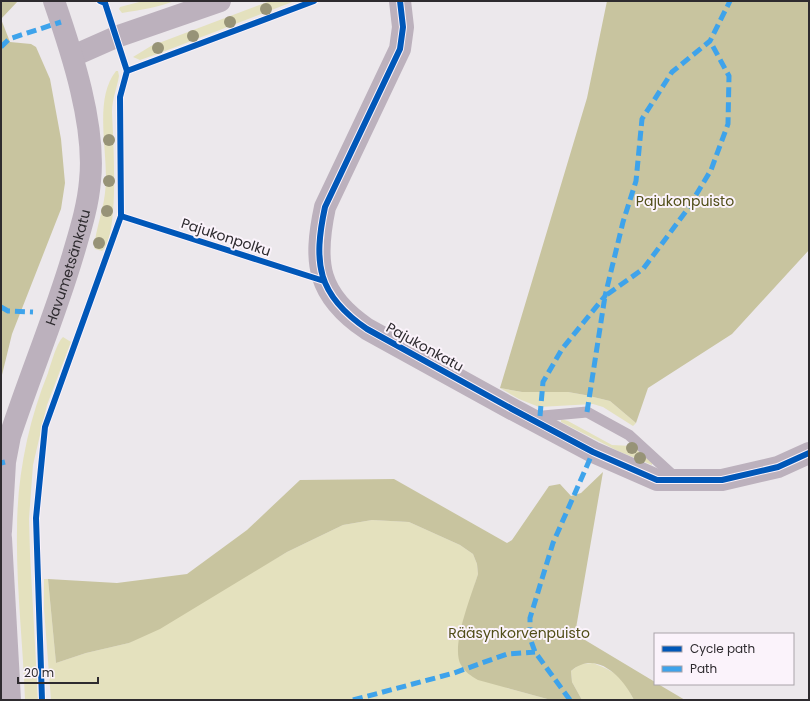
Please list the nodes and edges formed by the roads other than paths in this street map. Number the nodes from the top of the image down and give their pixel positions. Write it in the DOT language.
graph roads {
  1 [pos="54,1"];
  2 [pos="220,1"];
  3 [pos="400,1"];
  4 [pos="73,56"];
  5 [pos="528,417"];
  6 [pos="809,453"];
  7 [pos="679,481"];
  8 [pos="1,531"];
  9 [pos="1,538"];
  10 [pos="10,700"];
  1 -- 4 [label="street, Havumetsänkatu"];
  2 -- 4 [label="street"];
  3 -- 5 [label="street, Pajukonkatu"];
  4 -- 8 [label="street, Havumetsänkatu"];
  5 -- 7 [label="street, Pajukonkatu"];
  5 -- 7 [label="lane"];
  6 -- 7 [label="street, Pajukonkatu"];
  9 -- 10 [label="street"];
}
